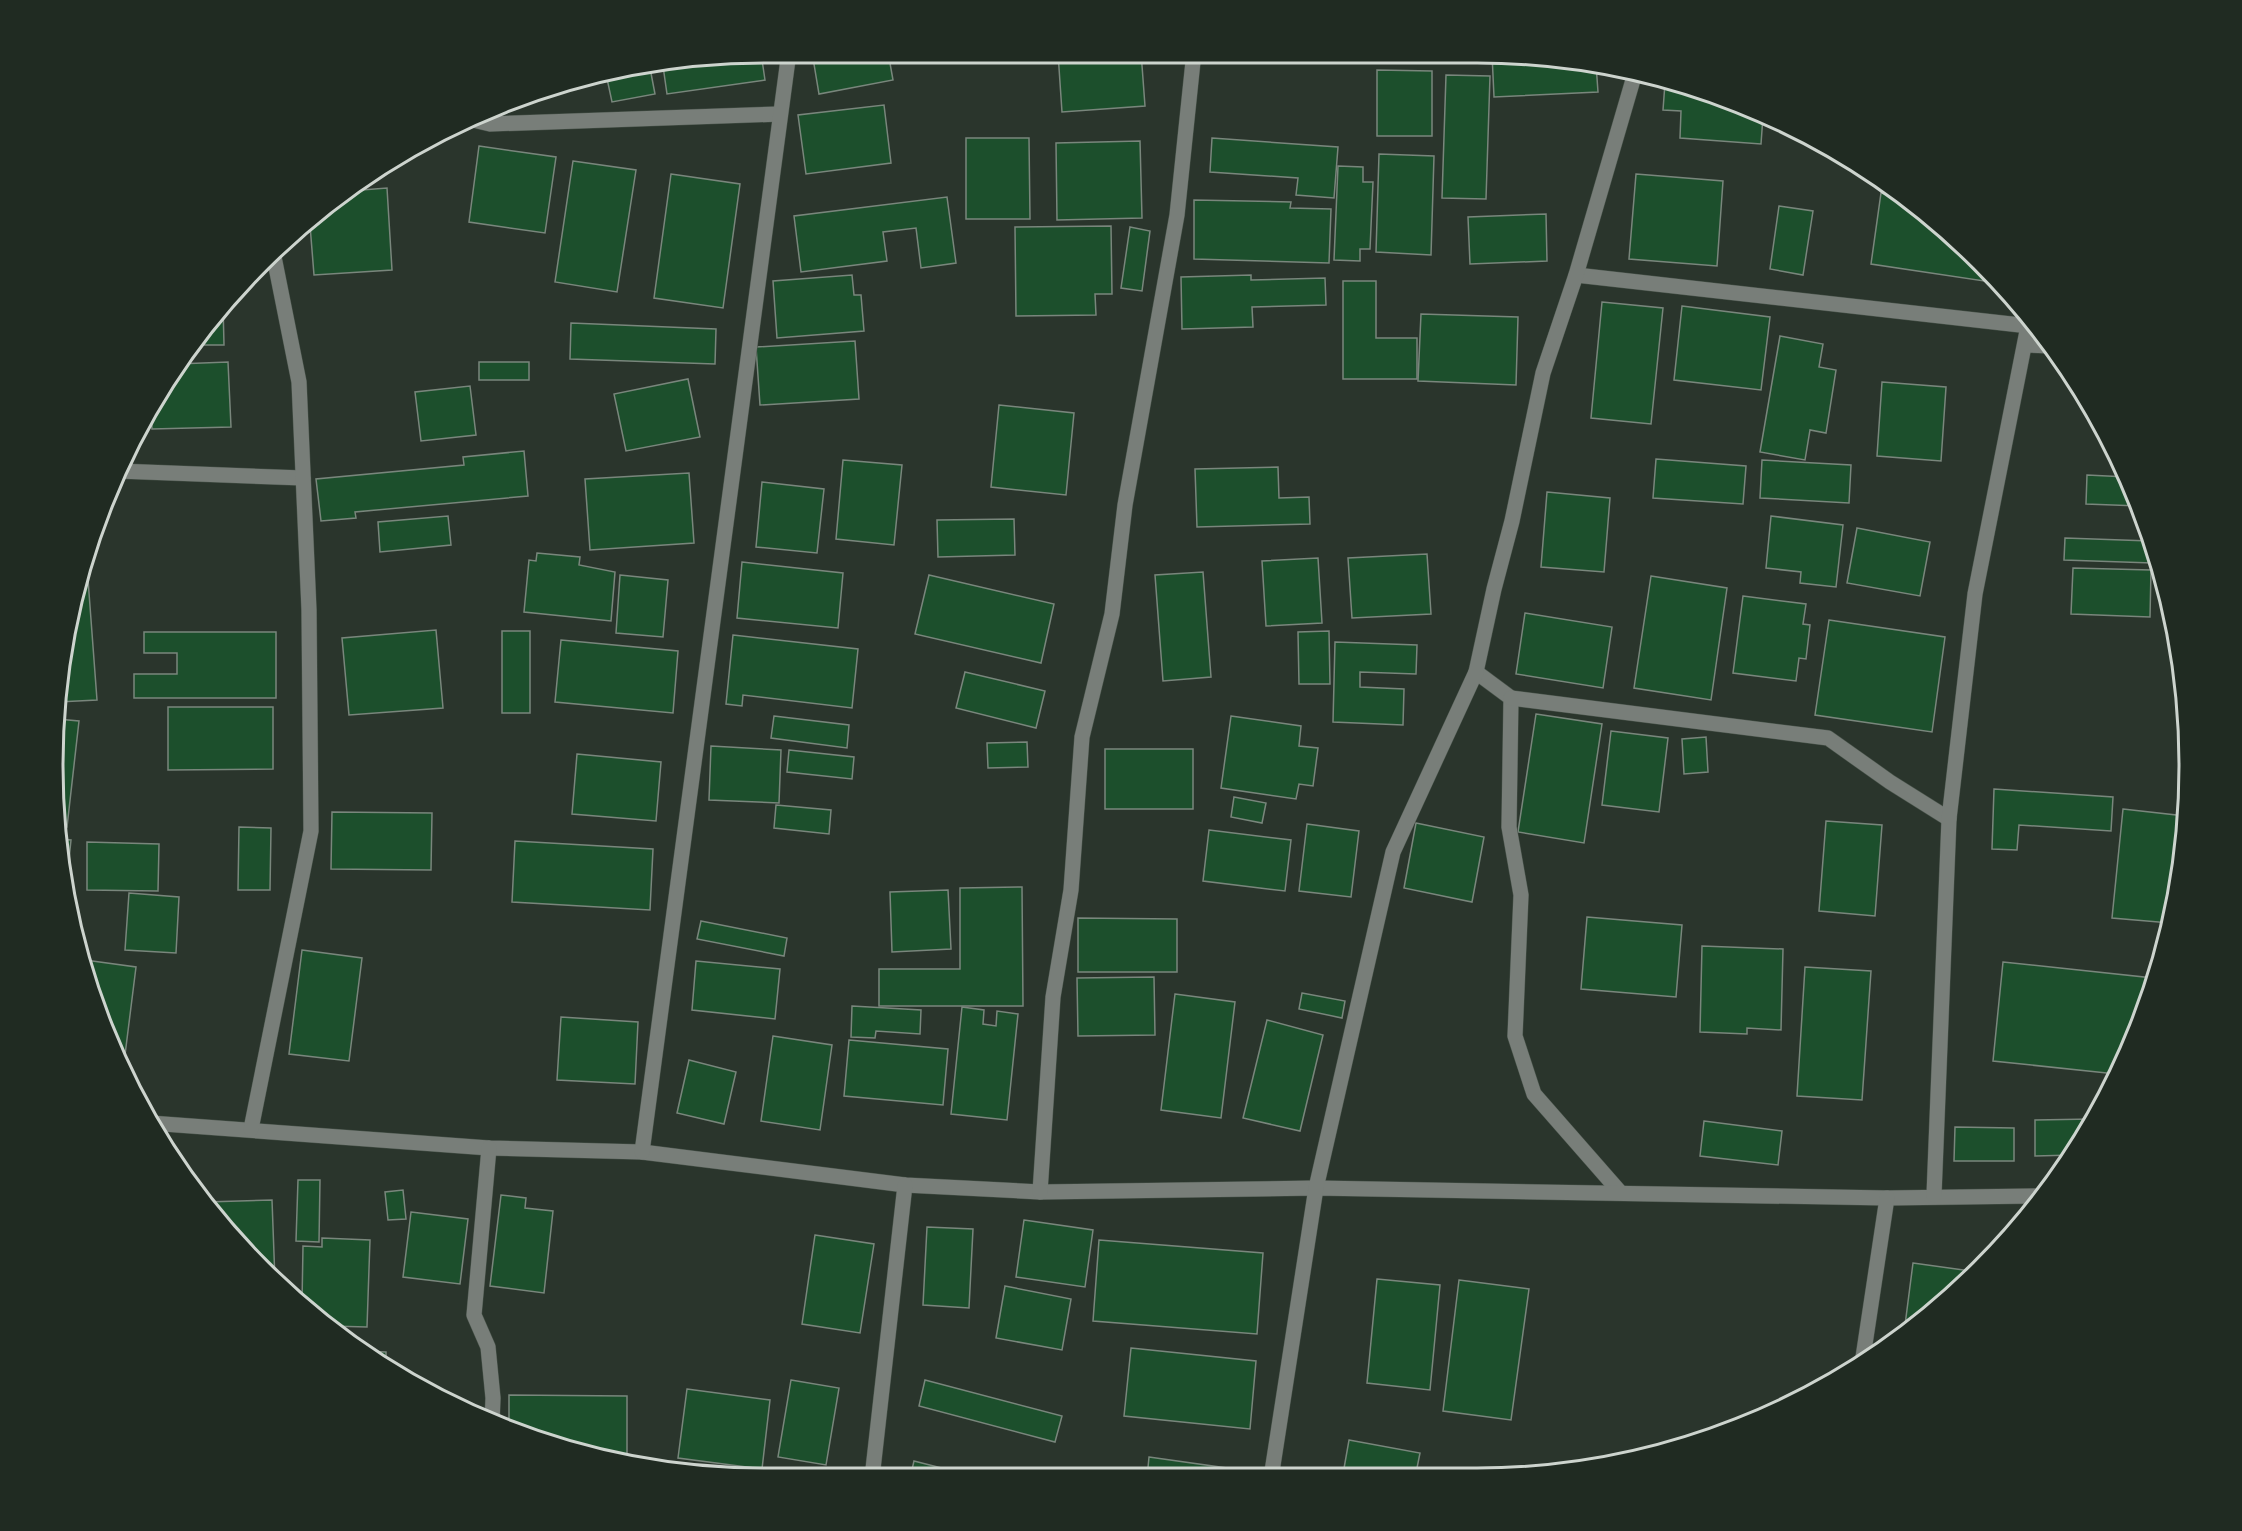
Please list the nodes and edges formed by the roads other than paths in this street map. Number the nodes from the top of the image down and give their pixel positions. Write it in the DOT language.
graph roads {
  1 [pos="787,63"];
  2 [pos="1193,63"];
  3 [pos="1633,81"];
  4 [pos="780,114"];
  5 [pos="483,122"];
  6 [pos="275,263"];
  7 [pos="1576,275"];
  8 [pos="2022,323"];
  9 [pos="2028,330"];
  10 [pos="2025,345"];
  11 [pos="2040,346"];
  12 [pos="128,471"];
  13 [pos="303,478"];
  14 [pos="1476,672"];
  15 [pos="1511,698"];
  16 [pos="1949,819"];
  17 [pos="161,1124"];
  18 [pos="251,1129"];
  19 [pos="489,1148"];
  20 [pos="642,1152"];
  21 [pos="905,1185"];
  22 [pos="1316,1188"];
  23 [pos="1619,1191"];
  24 [pos="1040,1192"];
  25 [pos="1934,1195"];
  26 [pos="2032,1196"];
  27 [pos="1887,1197"];
  28 [pos="1864,1352"];
  29 [pos="492,1413"];
  30 [pos="873,1468"];
  31 [pos="1273,1468"];
  1 -- 4 [label="street"];
  2 -- 24 [label="street"];
  3 -- 7 [label="street"];
  4 -- 5 [label="street"];
  4 -- 20 [label="street"];
  6 -- 13 [label="street"];
  7 -- 8 [label="street"];
  7 -- 14 [label="street"];
  9 -- 10 [label="street"];
  10 -- 11 [label="street"];
  10 -- 16 [label="street"];
  12 -- 13 [label="street"];
  13 -- 18 [label="street"];
  14 -- 15 [label="street"];
  14 -- 22 [label="street"];
  15 -- 16 [label="street"];
  15 -- 23 [label="street"];
  16 -- 25 [label="street"];
  17 -- 18 [label="street"];
  18 -- 19 [label="street"];
  19 -- 20 [label="street"];
  19 -- 29 [label="street"];
  20 -- 21 [label="street"];
  21 -- 24 [label="street"];
  21 -- 30 [label="street"];
  22 -- 23 [label="street"];
  22 -- 24 [label="street"];
  22 -- 31 [label="street"];
  23 -- 27 [label="street"];
  25 -- 26 [label="street"];
  25 -- 27 [label="street"];
  27 -- 28 [label="street"];
}
